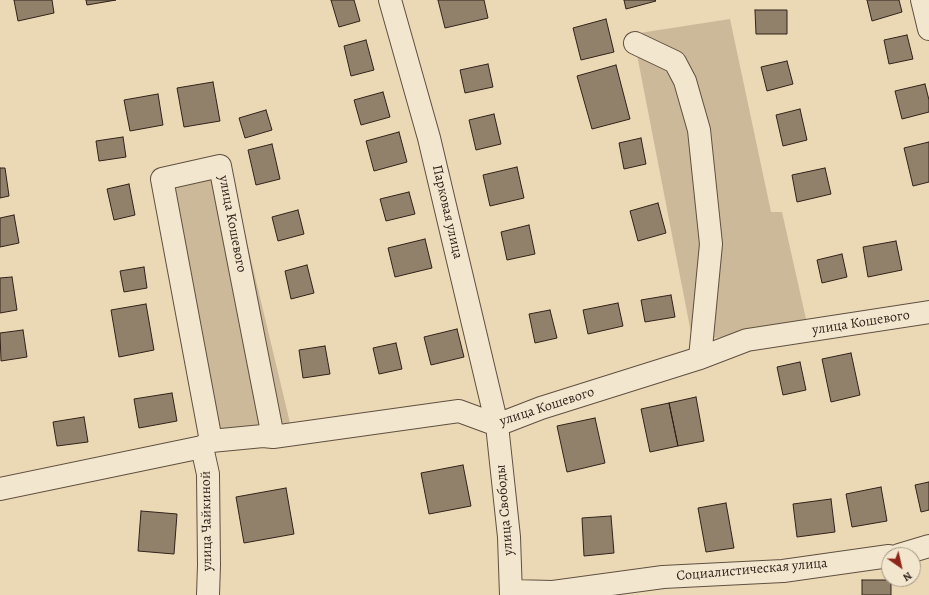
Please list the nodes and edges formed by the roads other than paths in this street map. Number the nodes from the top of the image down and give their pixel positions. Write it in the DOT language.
graph roads {
  1 [pos="390,0"];
  2 [pos="922,0"];
  3 [pos="929,29"];
  4 [pos="635,43"];
  5 [pos="929,312"];
  6 [pos="700,358"];
  7 [pos="497,426"];
  8 [pos="273,437"];
  9 [pos="206,444"];
  10 [pos="0,489"];
  11 [pos="881,557"];
  12 [pos="664,586"];
  13 [pos="511,593"];
  14 [pos="208,595"];
  1 -- 7 [label="street, Парковая улица"];
  2 -- 3 [label="street"];
  4 -- 6 [label="street"];
  5 -- 6 [label="street, улица Кошевого"];
  6 -- 7 [label="street, улица Кошевого"];
  7 -- 8 [label="street, улица Кошевого"];
  7 -- 13 [label="street, улица Свободы"];
  8 -- 9 [label="street, улица Кошевого"];
  8 -- 9 [label="street, улица Кошевого"];
  9 -- 10 [label="street, улица Кошевого"];
  9 -- 14 [label="street, улица Чайкиной"];
  11 -- 12 [label="street, Социалистическая улица"];
  12 -- 13 [label="street, Социалистическая улица"];
}
